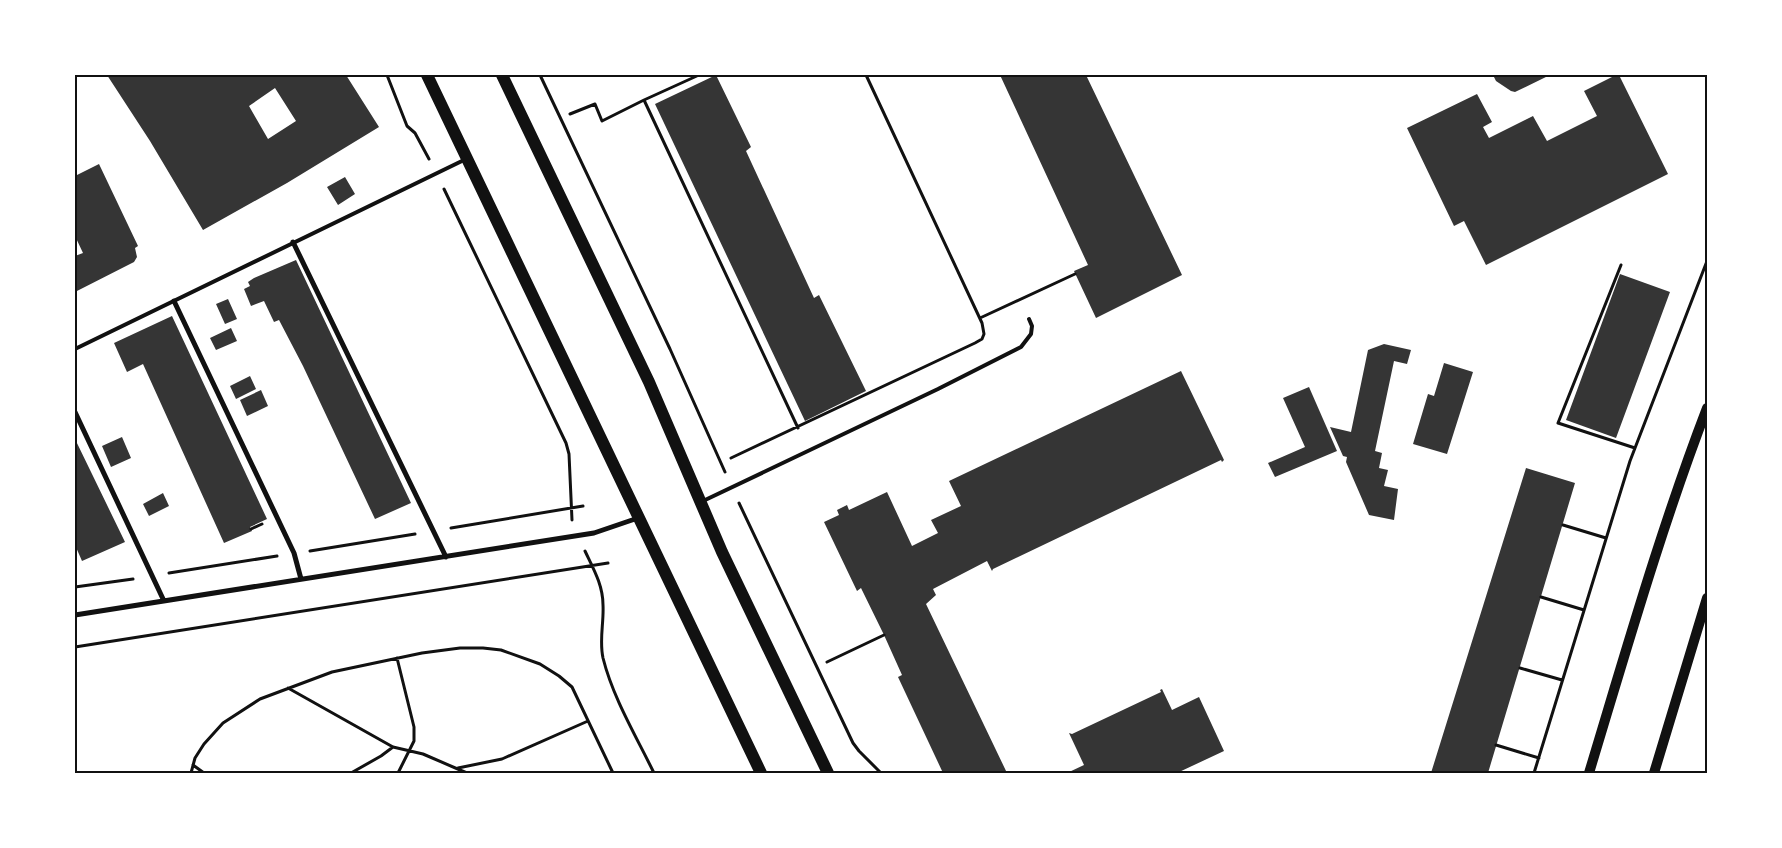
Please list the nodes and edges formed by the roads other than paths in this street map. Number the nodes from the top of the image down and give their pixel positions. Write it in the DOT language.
graph roads {
  1 [pos="427,75"];
  2 [pos="502,75"];
  3 [pos="467,158"];
  4 [pos="293,242"];
  5 [pos="174,301"];
  6 [pos="1029,319"];
  7 [pos="75,349"];
  8 [pos="1707,408"];
  9 [pos="75,412"];
  10 [pos="700,502"];
  11 [pos="639,518"];
  12 [pos="446,557"];
  13 [pos="301,579"];
  14 [pos="1707,598"];
  15 [pos="164,601"];
  16 [pos="75,615"];
  17 [pos="761,773"];
  18 [pos="828,773"];
  19 [pos="1589,773"];
  20 [pos="1654,773"];
  1 -- 3 [label="main road"];
  2 -- 10 [label="main road"];
  3 -- 4 [label="lane"];
  3 -- 11 [label="main road"];
  4 -- 5 [label="lane"];
  4 -- 12 [label="street"];
  5 -- 7 [label="lane"];
  5 -- 13 [label="street"];
  6 -- 10 [label="lane"];
  8 -- 19 [label="main road"];
  9 -- 15 [label="street"];
  10 -- 18 [label="main road"];
  11 -- 12 [label="street"];
  11 -- 17 [label="main road"];
  12 -- 13 [label="street"];
  13 -- 15 [label="street"];
  14 -- 20 [label="main road"];
  15 -- 16 [label="street"];
}
